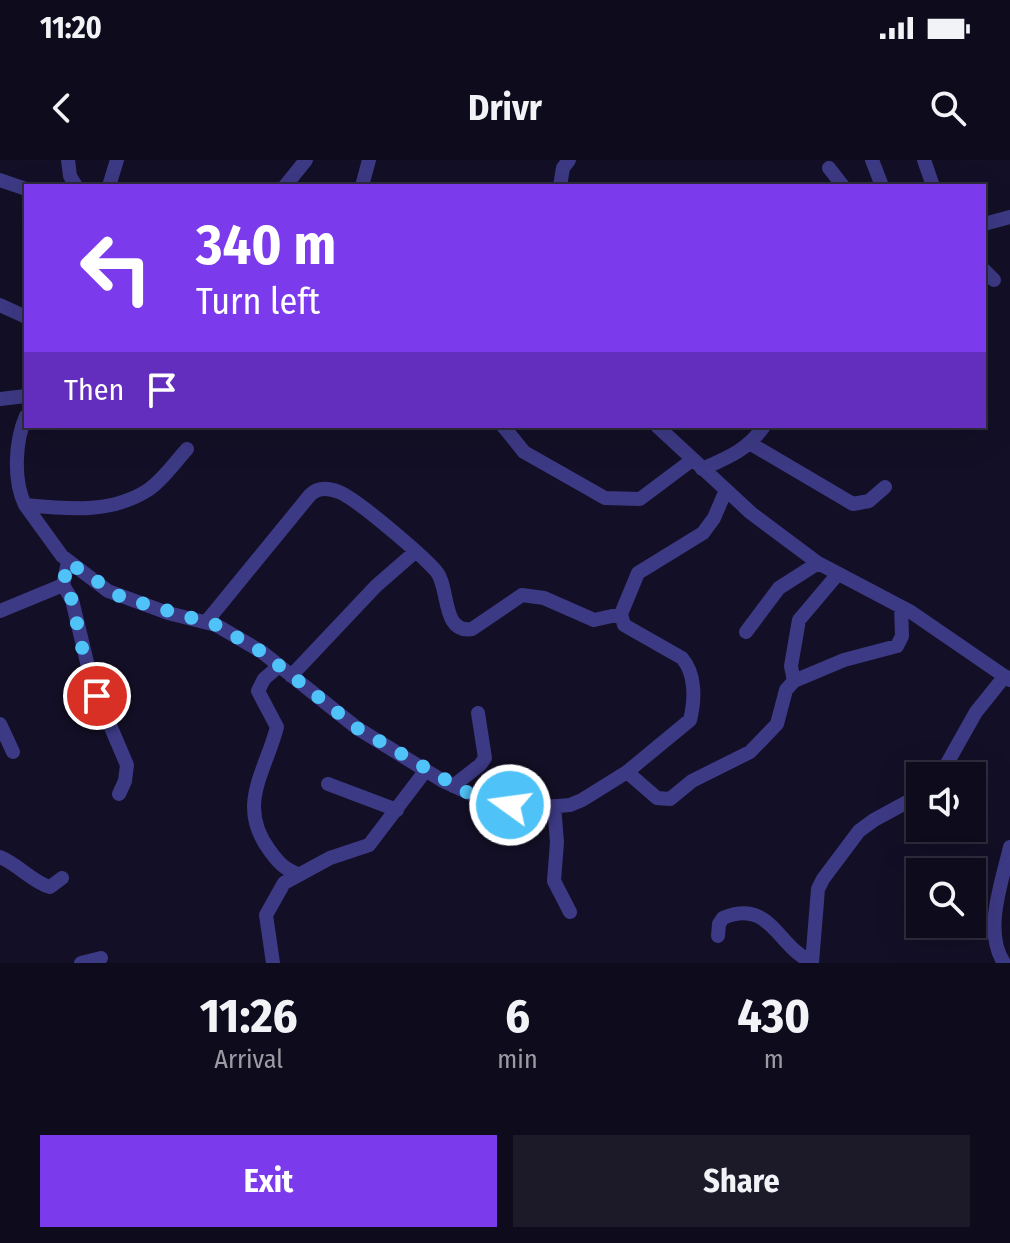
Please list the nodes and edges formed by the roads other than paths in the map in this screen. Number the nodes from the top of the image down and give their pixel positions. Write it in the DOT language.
graph roads {
  1 [pos="68,160"];
  2 [pos="117,160"];
  3 [pos="306,160"];
  4 [pos="369,160"];
  5 [pos="569,160"];
  6 [pos="872,160"];
  7 [pos="924,160"];
  8 [pos="829,168"];
  9 [pos="0,180"];
  10 [pos="75,184"];
  11 [pos="110,184"];
  12 [pos="287,184"];
  13 [pos="363,184"];
  14 [pos="560,184"];
  15 [pos="841,184"];
  16 [pos="881,184"];
  17 [pos="932,184"];
  18 [pos="24,188"];
  19 [pos="1010,217"];
  20 [pos="986,223"];
  21 [pos="2,308"];
  22 [pos="24,316"];
  23 [pos="24,396"];
  24 [pos="0,399"];
  25 [pos="24,422"];
  26 [pos="505,428"];
  27 [pos="659,428"];
  28 [pos="763,428"];
  29 [pos="751,444"];
  30 [pos="187,449"];
  31 [pos="697,464"];
  32 [pos="885,487"];
  33 [pos="726,490"];
  34 [pos="25,505"];
  35 [pos="415,552"];
  36 [pos="68,562"];
  37 [pos="818,563"];
  38 [pos="837,575"];
  39 [pos="63,585"];
  40 [pos="901,607"];
  41 [pos="0,611"];
  42 [pos="621,614"];
  43 [pos="207,621"];
  44 [pos="746,632"];
  45 [pos="285,671"];
  46 [pos="1007,678"];
  47 [pos="794,681"];
  48 [pos="478,713"];
  49 [pos="0,724"];
  50 [pos="13,752"];
  51 [pos="948,762"];
  52 [pos="426,770"];
  53 [pos="627,772"];
  54 [pos="328,784"];
  55 [pos="453,786"];
  56 [pos="119,794"];
  57 [pos="906,803"];
  58 [pos="554,806"];
  59 [pos="397,810"];
  60 [pos="1010,847"];
  61 [pos="0,857"];
  62 [pos="298,874"];
  63 [pos="62,878"];
  64 [pos="570,912"];
  65 [pos="718,936"];
  66 [pos="101,958"];
  67 [pos="81,963"];
  68 [pos="273,963"];
  69 [pos="812,963"];
  70 [pos="1004,963"];
  1 -- 10 [label="street"];
  2 -- 11 [label="street"];
  3 -- 12 [label="street"];
  4 -- 13 [label="street"];
  5 -- 14 [label="street"];
  6 -- 16 [label="street"];
  7 -- 17 [label="street"];
  8 -- 15 [label="street"];
  9 -- 18 [label="street"];
  19 -- 20 [label="street"];
  21 -- 22 [label="street"];
  23 -- 24 [label="street"];
  25 -- 34 [label="street"];
  26 -- 31 [label="street"];
  27 -- 31 [label="street"];
  28 -- 29 [label="street"];
  29 -- 31 [label="street"];
  29 -- 32 [label="street"];
  30 -- 34 [label="street"];
  31 -- 33 [label="street"];
  33 -- 37 [label="street"];
  33 -- 42 [label="street"];
  34 -- 36 [label="street"];
  35 -- 42 [label="street"];
  35 -- 43 [label="street"];
  35 -- 45 [label="street"];
  36 -- 39 [label="street"];
  36 -- 43 [label="street"];
  37 -- 38 [label="street"];
  37 -- 44 [label="street"];
  38 -- 40 [label="street"];
  38 -- 47 [label="street"];
  39 -- 41 [label="street"];
  39 -- 56 [label="street"];
  40 -- 46 [label="street"];
  40 -- 47 [label="street"];
  42 -- 53 [label="street"];
  43 -- 45 [label="street"];
  45 -- 52 [label="street"];
  45 -- 62 [label="street"];
  46 -- 51 [label="street"];
  47 -- 53 [label="street"];
  48 -- 55 [label="street"];
  49 -- 50 [label="street"];
  52 -- 55 [label="street"];
  52 -- 59 [label="street"];
  53 -- 58 [label="street"];
  54 -- 59 [label="street"];
  55 -- 58 [label="street"];
  57 -- 69 [label="street"];
  58 -- 64 [label="street"];
  59 -- 62 [label="street"];
  60 -- 70 [label="street"];
  61 -- 63 [label="street"];
  62 -- 68 [label="street"];
  65 -- 69 [label="street"];
  66 -- 67 [label="street"];
}
